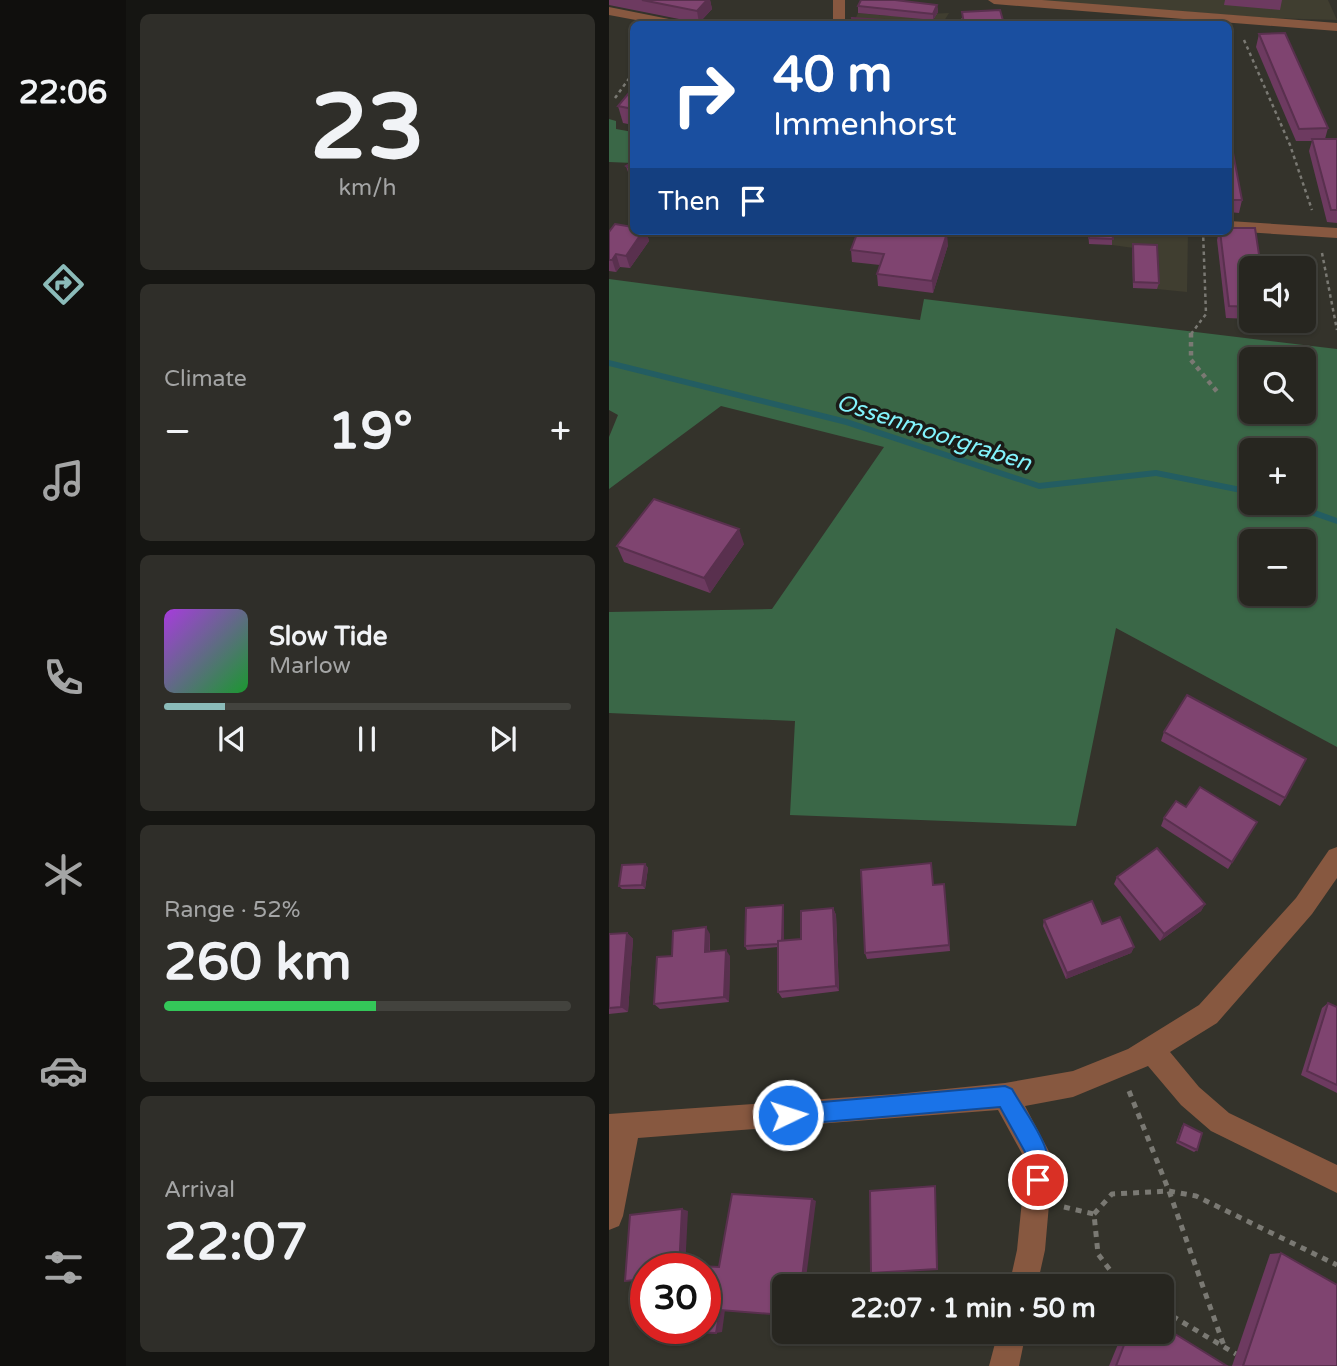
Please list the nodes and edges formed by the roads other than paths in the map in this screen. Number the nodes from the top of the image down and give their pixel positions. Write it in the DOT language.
graph roads {
  1 [pos="839,0"];
  2 [pos="993,0"];
  3 [pos="609,11"];
  4 [pos="659,21"];
  5 [pos="839,21"];
  6 [pos="1337,27"];
  7 [pos="1232,226"];
  8 [pos="1337,233"];
  9 [pos="1337,858"];
  10 [pos="1152,1051"];
  11 [pos="1005,1096"];
  12 [pos="618,1126"];
  13 [pos="1337,1179"];
  14 [pos="609,1216"];
  15 [pos="1026,1274"];
  16 [pos="1009,1344"];
  17 [pos="1004,1366"];
  1 -- 5 [label="street"];
  2 -- 6 [label="street"];
  3 -- 4 [label="street"];
  7 -- 8 [label="street"];
  9 -- 10 [label="street"];
  10 -- 11 [label="street"];
  10 -- 13 [label="street"];
  11 -- 12 [label="street"];
  11 -- 15 [label="street"];
  12 -- 14 [label="street"];
  16 -- 17 [label="street"];
}
